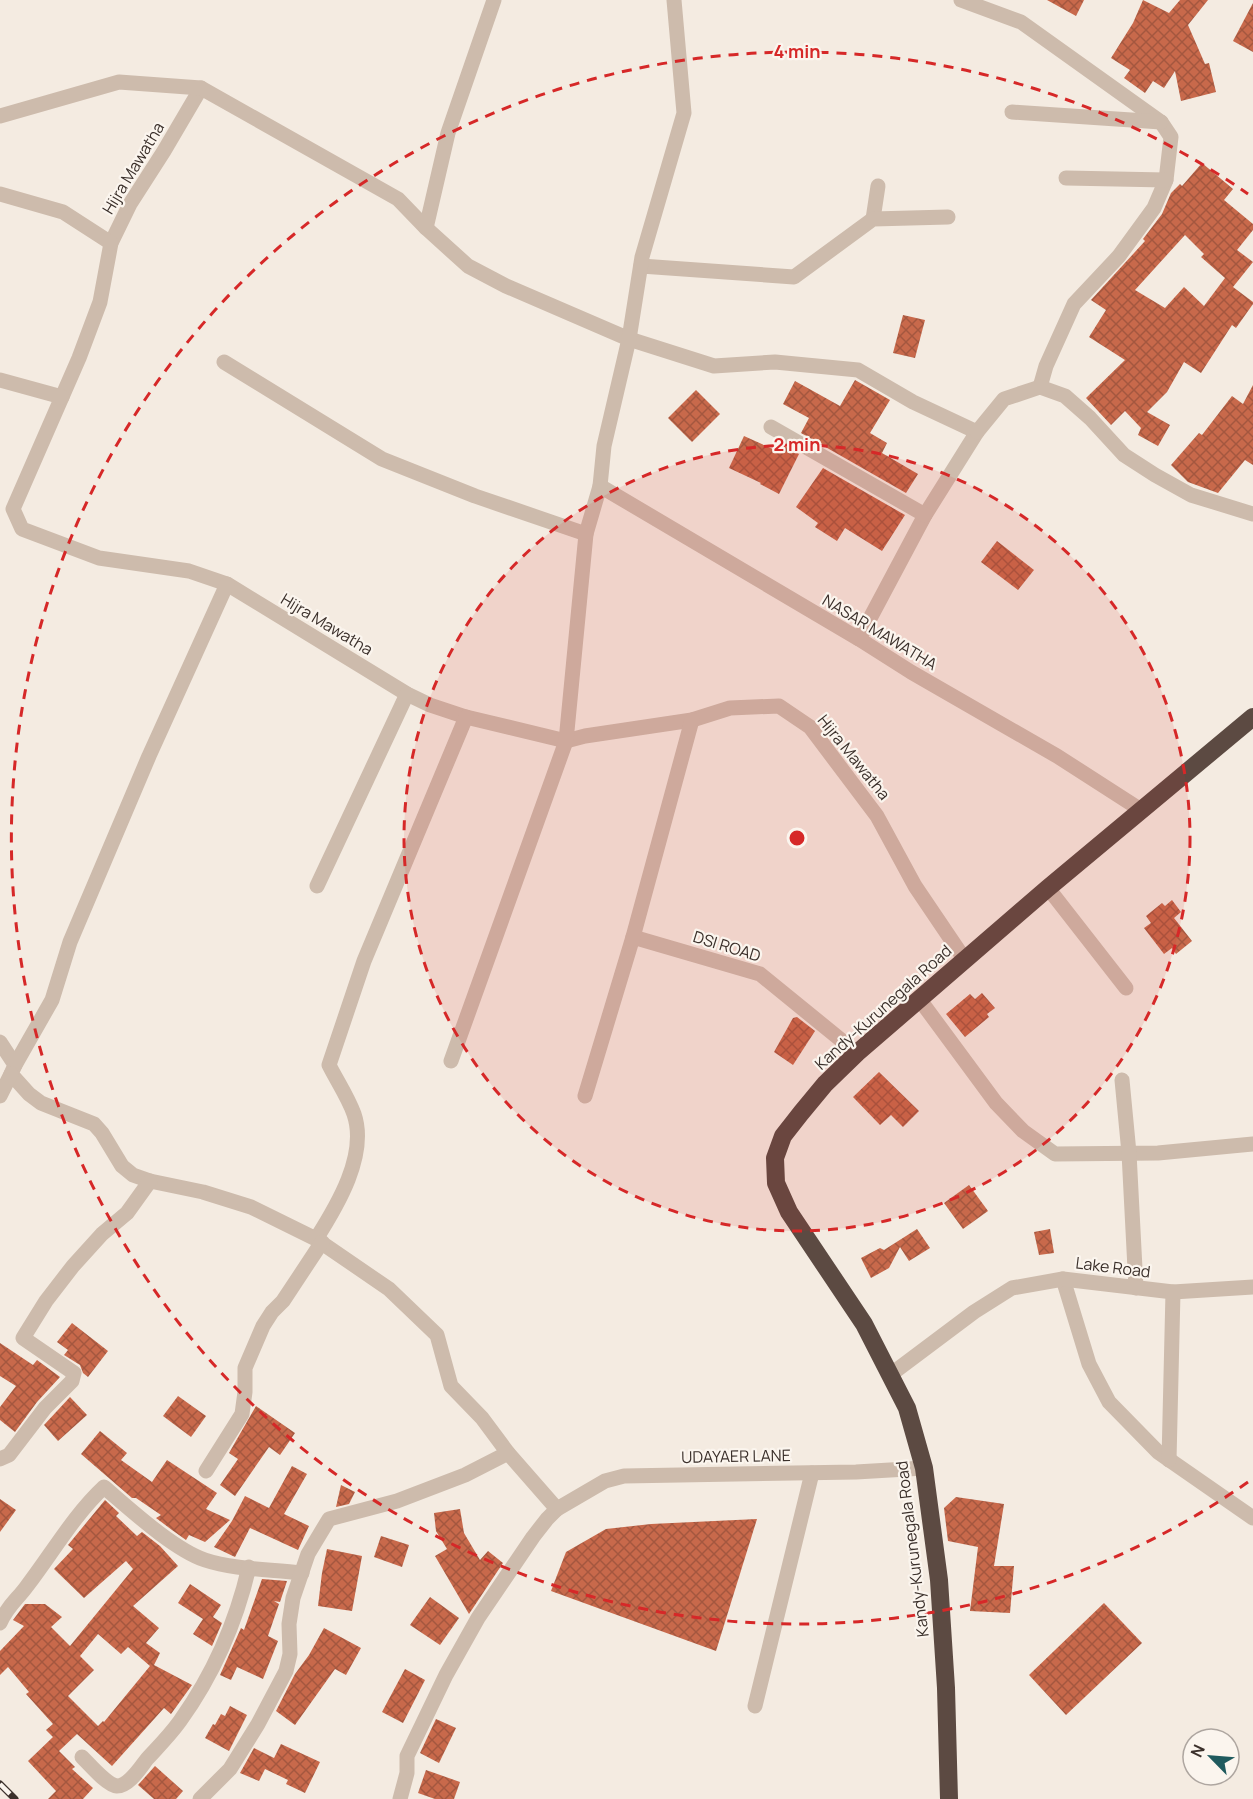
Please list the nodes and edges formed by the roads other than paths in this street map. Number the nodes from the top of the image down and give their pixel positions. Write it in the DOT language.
graph roads {
  1 [pos="494,0"];
  2 [pos="674,0"];
  3 [pos="961,0"];
  4 [pos="201,88"];
  5 [pos="1012,112"];
  6 [pos="0,116"];
  7 [pos="1161,122"];
  8 [pos="1066,178"];
  9 [pos="1167,180"];
  10 [pos="878,186"];
  11 [pos="0,194"];
  12 [pos="948,218"];
  13 [pos="873,219"];
  14 [pos="426,228"];
  15 [pos="111,243"];
  16 [pos="641,266"];
  17 [pos="629,339"];
  18 [pos="224,362"];
  19 [pos="0,380"];
  20 [pos="1040,387"];
  21 [pos="62,397"];
  22 [pos="771,427"];
  23 [pos="977,432"];
  24 [pos="600,486"];
  25 [pos="1253,514"];
  26 [pos="925,515"];
  27 [pos="586,534"];
  28 [pos="227,584"];
  29 [pos="859,639"];
  30 [pos="407,694"];
  31 [pos="466,717"];
  32 [pos="1253,717"];
  33 [pos="692,720"];
  34 [pos="566,741"];
  35 [pos="1141,810"];
  36 [pos="317,886"];
  37 [pos="1048,888"];
  38 [pos="633,937"];
  39 [pos="965,960"];
  40 [pos="1126,988"];
  41 [pos="920,1000"];
  42 [pos="0,1042"];
  43 [pos="857,1053"];
  44 [pos="451,1061"];
  45 [pos="13,1070"];
  46 [pos="1122,1080"];
  47 [pos="0,1096"];
  48 [pos="585,1096"];
  49 [pos="1253,1144"];
  50 [pos="1129,1153"];
  51 [pos="150,1181"];
  52 [pos="319,1240"];
  53 [pos="1063,1279"];
  54 [pos="1253,1287"];
  55 [pos="1136,1288"];
  56 [pos="1173,1292"];
  57 [pos="890,1375"];
  58 [pos="508,1453"];
  59 [pos="0,1459"];
  60 [pos="1169,1460"];
  61 [pos="924,1468"];
  62 [pos="206,1471"];
  63 [pos="812,1473"];
  64 [pos="557,1509"];
  65 [pos="1253,1518"];
  66 [pos="249,1567"];
  67 [pos="302,1573"];
  68 [pos="0,1623"];
  69 [pos="755,1706"];
  70 [pos="82,1757"];
  71 [pos="200,1799"];
  72 [pos="400,1799"];
  73 [pos="950,1799"];
  1 -- 14 [label="street"];
  2 -- 16 [label="street"];
  3 -- 7 [label="street"];
  4 -- 6 [label="street"];
  4 -- 14 [label="street"];
  4 -- 15 [label="street, Hijra Mawatha"];
  5 -- 7 [label="street"];
  7 -- 9 [label="street"];
  8 -- 9 [label="street"];
  9 -- 20 [label="street"];
  10 -- 13 [label="street"];
  11 -- 15 [label="street"];
  12 -- 13 [label="street"];
  13 -- 16 [label="street"];
  14 -- 17 [label="street"];
  15 -- 21 [label="street, Hijra Mawatha"];
  16 -- 17 [label="street"];
  17 -- 23 [label="street"];
  17 -- 24 [label="street"];
  18 -- 27 [label="street"];
  19 -- 21 [label="street"];
  20 -- 23 [label="street"];
  20 -- 25 [label="street"];
  21 -- 28 [label="street, Hijra Mawatha"];
  22 -- 26 [label="street"];
  23 -- 26 [label="street"];
  24 -- 27 [label="street"];
  24 -- 29 [label="street, NASAR MAWATHA"];
  26 -- 29 [label="street"];
  27 -- 34 [label="street"];
  28 -- 30 [label="street, Hijra Mawatha"];
  28 -- 45 [label="street"];
  29 -- 35 [label="street, NASAR MAWATHA"];
  30 -- 31 [label="street, Hijra Mawatha"];
  30 -- 36 [label="street"];
  31 -- 34 [label="street, Hijra Mawatha"];
  31 -- 52 [label="street"];
  32 -- 35 [label="highway, Kandy-Kurunegala Road"];
  33 -- 34 [label="street, Hijra Mawatha"];
  33 -- 38 [label="street"];
  33 -- 39 [label="street, Hijra Mawatha"];
  34 -- 44 [label="street"];
  35 -- 37 [label="highway, Kandy-Kurunegala Road"];
  37 -- 39 [label="highway, Kandy-Kurunegala Road"];
  37 -- 40 [label="street"];
  38 -- 43 [label="street, DSI ROAD"];
  38 -- 48 [label="street"];
  39 -- 41 [label="highway, Kandy-Kurunegala Road"];
  41 -- 43 [label="highway, Kandy-Kurunegala Road"];
  41 -- 50 [label="street"];
  42 -- 45 [label="street"];
  43 -- 57 [label="highway, Kandy-Kurunegala Road"];
  45 -- 47 [label="street"];
  45 -- 51 [label="street"];
  46 -- 50 [label="street"];
  49 -- 50 [label="street"];
  50 -- 55 [label="street"];
  51 -- 52 [label="street"];
  51 -- 59 [label="street"];
  52 -- 58 [label="street"];
  52 -- 62 [label="street"];
  53 -- 55 [label="street, Lake Road"];
  53 -- 57 [label="street, Lake Road"];
  53 -- 60 [label="street"];
  54 -- 56 [label="street, Lake Road"];
  55 -- 56 [label="street, Lake Road"];
  56 -- 60 [label="street"];
  57 -- 61 [label="highway, Kandy-Kurunegala Road"];
  58 -- 64 [label="street"];
  58 -- 67 [label="street"];
  60 -- 65 [label="street"];
  61 -- 63 [label="street, UDAYAER LANE"];
  61 -- 73 [label="highway, Kandy-Kurunegala Road"];
  63 -- 64 [label="street, UDAYAER LANE"];
  63 -- 69 [label="street"];
  64 -- 72 [label="street, UDAYAER LANE"];
  66 -- 67 [label="street"];
  66 -- 68 [label="street"];
  66 -- 70 [label="street"];
  67 -- 71 [label="street"];
}
